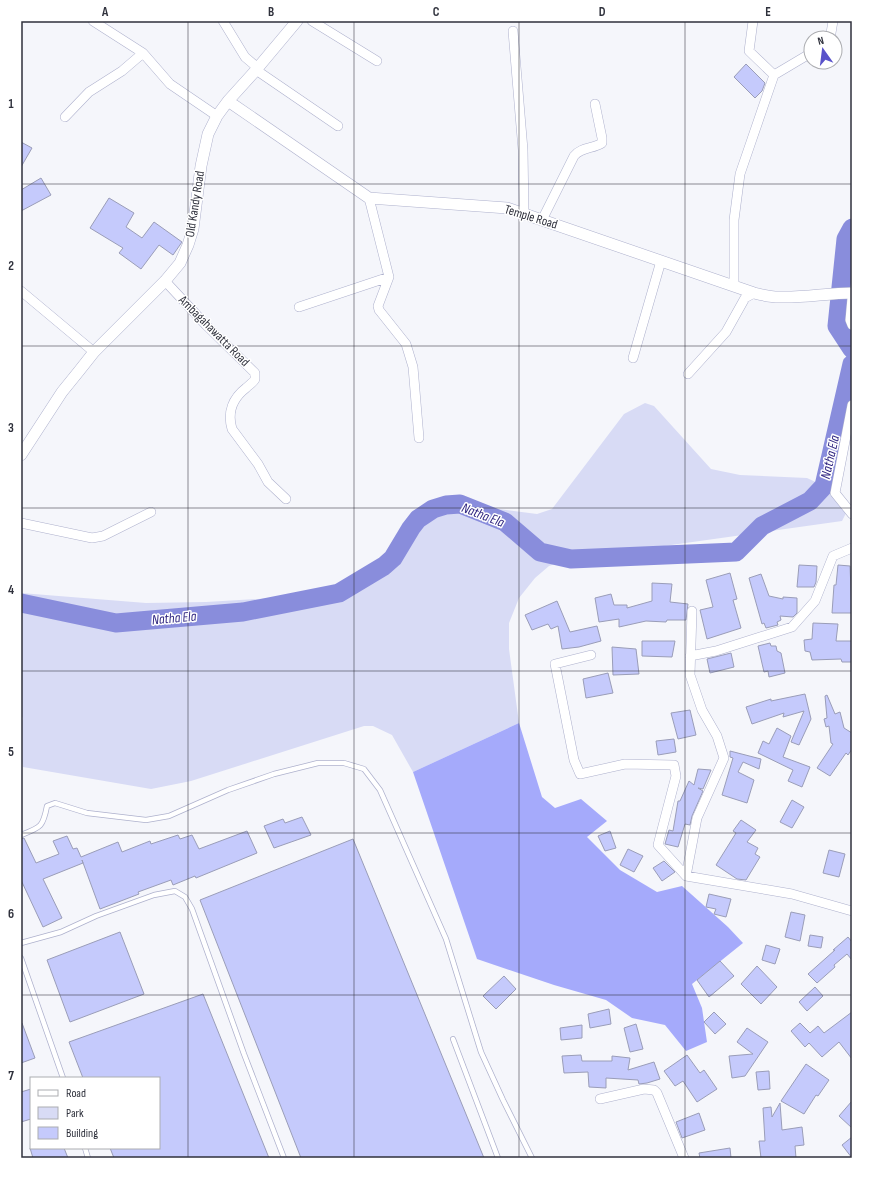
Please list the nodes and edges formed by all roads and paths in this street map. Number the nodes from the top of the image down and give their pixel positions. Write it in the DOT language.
graph roads {
  1 [pos="93,21"];
  2 [pos="223,21"];
  3 [pos="297,21"];
  4 [pos="312,21"];
  5 [pos="753,21"];
  6 [pos="513,31"];
  7 [pos="143,53"];
  8 [pos="803,58"];
  9 [pos="377,61"];
  10 [pos="257,69"];
  11 [pos="774,74"];
  12 [pos="228,101"];
  13 [pos="595,104"];
  14 [pos="65,116"];
  15 [pos="217,116"];
  16 [pos="338,126"];
  17 [pos="369,198"];
  18 [pos="524,214"];
  19 [pos="542,220"];
  20 [pos="661,261"];
  21 [pos="389,277"];
  22 [pos="165,282"];
  23 [pos="734,286"];
  24 [pos="21,291"];
  25 [pos="754,293"];
  26 [pos="852,293"];
  27 [pos="852,298"];
  28 [pos="299,307"];
  29 [pos="852,325"];
  30 [pos="94,352"];
  31 [pos="633,358"];
  32 [pos="688,374"];
  33 [pos="852,405"];
  34 [pos="419,438"];
  35 [pos="21,456"];
  36 [pos="286,499"];
  37 [pos="151,512"];
  38 [pos="852,514"];
  39 [pos="21,523"];
  40 [pos="852,548"];
  41 [pos="692,611"];
  42 [pos="591,655"];
  43 [pos="690,656"];
  44 [pos="21,834"];
  45 [pos="686,876"];
  46 [pos="852,911"];
  47 [pos="21,943"];
  48 [pos="21,958"];
  49 [pos="453,1039"];
  50 [pos="63,1077"];
  51 [pos="600,1099"];
  52 [pos="284,1158"];
  53 [pos="498,1158"];
  54 [pos="532,1158"];
  55 [pos="684,1158"];
  1 -- 7 [label="street"];
  2 -- 10 [label="street"];
  3 -- 10 [label="street, Old Kandy Road"];
  4 -- 9 [label="street"];
  5 -- 11 [label="street"];
  6 -- 18 [label="street"];
  7 -- 14 [label="street"];
  7 -- 15 [label="street"];
  8 -- 11 [label="street"];
  10 -- 12 [label="street, Old Kandy Road"];
  10 -- 16 [label="street"];
  11 -- 23 [label="street"];
  12 -- 15 [label="street, Old Kandy Road"];
  12 -- 17 [label="street"];
  13 -- 19 [label="street"];
  15 -- 22 [label="street, Old Kandy Road"];
  17 -- 18 [label="street, Temple Road"];
  17 -- 21 [label="street"];
  18 -- 19 [label="street, Temple Road"];
  19 -- 20 [label="street, Temple Road"];
  20 -- 23 [label="street, Temple Road"];
  20 -- 31 [label="street"];
  21 -- 28 [label="street"];
  21 -- 34 [label="street"];
  22 -- 30 [label="street, Old Kandy Road"];
  22 -- 36 [label="street, Ambagahawatta Road"];
  23 -- 25 [label="street, Temple Road"];
  24 -- 30 [label="street"];
  25 -- 26 [label="street, Temple Road"];
  25 -- 32 [label="street"];
  27 -- 29 [label="street"];
  30 -- 35 [label="street, Old Kandy Road"];
  33 -- 38 [label="street"];
  37 -- 39 [label="street"];
  40 -- 43 [label="street"];
  41 -- 43 [label="street"];
  42 -- 45 [label="street"];
  43 -- 45 [label="street"];
  44 -- 54 [label="lane"];
  45 -- 46 [label="street"];
  47 -- 52 [label="lane"];
  48 -- 50 [label="lane"];
  49 -- 53 [label="lane"];
  51 -- 55 [label="street"];
}
